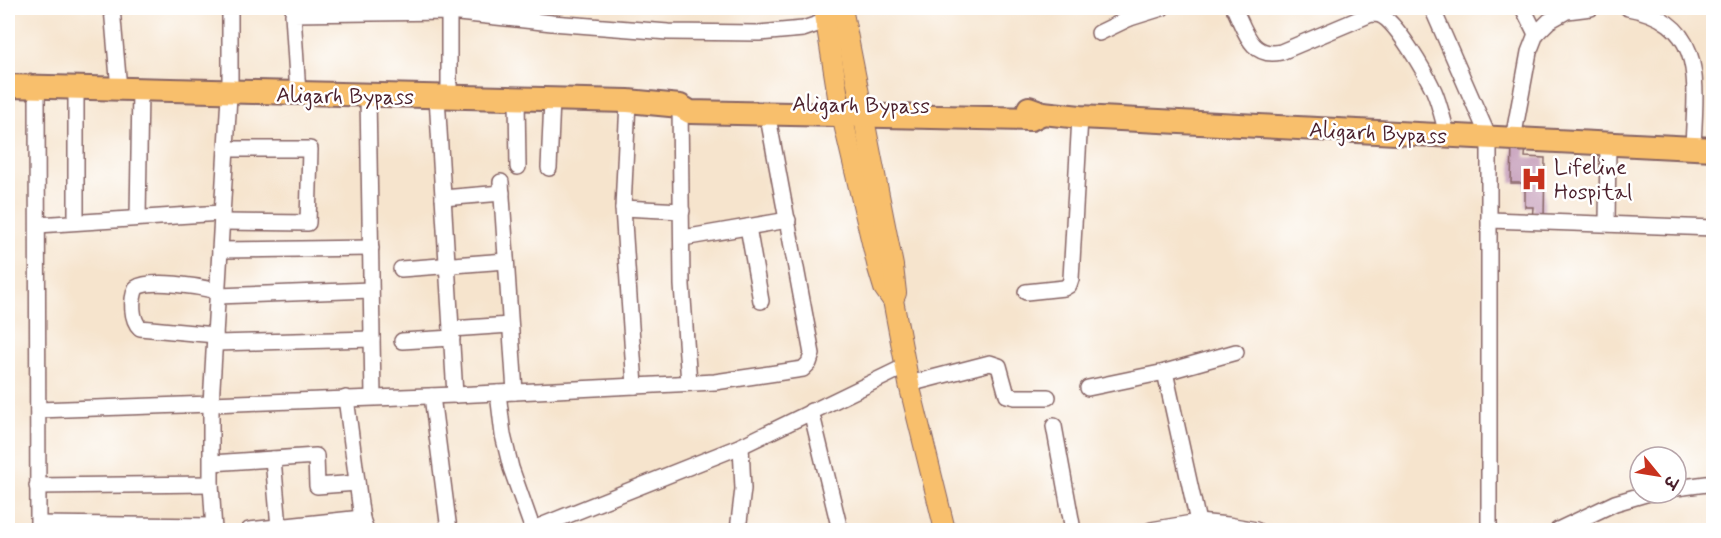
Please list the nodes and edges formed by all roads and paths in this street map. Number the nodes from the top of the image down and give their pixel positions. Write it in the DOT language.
graph roads {
  1 [pos="112,8"];
  2 [pos="230,8"];
  3 [pos="1162,8"];
  4 [pos="1234,8"];
  5 [pos="1432,8"];
  6 [pos="1523,8"];
  7 [pos="1591,8"];
  8 [pos="1628,8"];
  9 [pos="449,10"];
  10 [pos="293,11"];
  11 [pos="367,11"];
  12 [pos="834,13"];
  13 [pos="1128,13"];
  14 [pos="1099,33"];
  15 [pos="1536,34"];
  16 [pos="230,80"];
  17 [pos="298,83"];
  18 [pos="8,86"];
  19 [pos="37,86"];
  20 [pos="76,88"];
  21 [pos="447,88"];
  22 [pos="130,89"];
  23 [pos="368,96"];
  24 [pos="517,99"];
  25 [pos="552,100"];
  26 [pos="628,101"];
  27 [pos="681,106"];
  28 [pos="851,110"];
  29 [pos="767,112"];
  30 [pos="1080,117"];
  31 [pos="1448,136"];
  32 [pos="1489,138"];
  33 [pos="1513,139"];
  34 [pos="1608,144"];
  35 [pos="1703,148"];
  36 [pos="226,149"];
  37 [pos="518,167"];
  38 [pos="549,168"];
  39 [pos="443,198"];
  40 [pos="623,208"];
  41 [pos="682,211"];
  42 [pos="138,218"];
  43 [pos="221,218"];
  44 [pos="788,220"];
  45 [pos="1489,220"];
  46 [pos="76,222"];
  47 [pos="1607,223"];
  48 [pos="38,225"];
  49 [pos="748,227"];
  50 [pos="1713,228"];
  51 [pos="683,238"];
  52 [pos="371,248"];
  53 [pos="220,250"];
  54 [pos="506,261"];
  55 [pos="447,265"];
  56 [pos="401,269"];
  57 [pos="371,290"];
  58 [pos="1026,292"];
  59 [pos="218,294"];
  60 [pos="761,301"];
  61 [pos="510,325"];
  62 [pos="451,334"];
  63 [pos="215,339"];
  64 [pos="372,339"];
  65 [pos="402,341"];
  66 [pos="1236,352"];
  67 [pos="1165,372"];
  68 [pos="907,375"];
  69 [pos="689,383"];
  70 [pos="635,386"];
  71 [pos="1088,388"];
  72 [pos="514,392"];
  73 [pos="498,393"];
  74 [pos="455,395"];
  75 [pos="432,396"];
  76 [pos="373,397"];
  77 [pos="1048,397"];
  78 [pos="346,398"];
  79 [pos="211,404"];
  80 [pos="38,410"];
  81 [pos="811,411"];
  82 [pos="1054,426"];
  83 [pos="741,447"];
  84 [pos="273,459"];
  85 [pos="212,463"];
  86 [pos="357,483"];
  87 [pos="1713,483"];
  88 [pos="211,484"];
  89 [pos="37,486"];
  90 [pos="1688,486"];
  91 [pos="1628,499"];
  92 [pos="1198,522"];
  93 [pos="364,524"];
  94 [pos="38,527"];
  95 [pos="279,527"];
  96 [pos="213,528"];
  97 [pos="533,530"];
  98 [pos="1255,530"];
  99 [pos="249,531"];
  100 [pos="449,531"];
  101 [pos="738,531"];
  102 [pos="840,531"];
  103 [pos="945,531"];
  104 [pos="1073,531"];
  105 [pos="1151,531"];
  106 [pos="1489,531"];
  107 [pos="1558,531"];
  1 -- 22 [label="street"];
  2 -- 16 [label="street"];
  3 -- 13 [label="street"];
  4 -- 31 [label="street"];
  5 -- 32 [label="street"];
  6 -- 15 [label="street"];
  7 -- 15 [label="street"];
  8 -- 35 [label="street"];
  9 -- 11 [label="street"];
  9 -- 12 [label="street"];
  9 -- 21 [label="street"];
  10 -- 11 [label="street"];
  10 -- 17 [label="street"];
  12 -- 28 [label="main road"];
  13 -- 14 [label="street"];
  15 -- 33 [label="street"];
  16 -- 17 [label="highway, Aligarh Bypass"];
  16 -- 22 [label="highway, Aligarh Bypass"];
  16 -- 36 [label="street"];
  17 -- 23 [label="highway, Aligarh Bypass"];
  18 -- 19 [label="highway, Aligarh Bypass"];
  19 -- 20 [label="highway, Aligarh Bypass"];
  19 -- 48 [label="street"];
  20 -- 22 [label="highway, Aligarh Bypass"];
  20 -- 46 [label="street"];
  21 -- 23 [label="highway, Aligarh Bypass"];
  21 -- 24 [label="highway, Aligarh Bypass"];
  21 -- 39 [label="street"];
  22 -- 42 [label="street"];
  23 -- 52 [label="street"];
  24 -- 25 [label="highway, Aligarh Bypass"];
  24 -- 37 [label="street"];
  25 -- 26 [label="highway, Aligarh Bypass"];
  25 -- 38 [label="street"];
  26 -- 27 [label="highway, Aligarh Bypass"];
  26 -- 40 [label="street"];
  27 -- 28 [label="highway, Aligarh Bypass"];
  27 -- 29 [label="highway, Aligarh Bypass"];
  27 -- 41 [label="street"];
  28 -- 29 [label="highway, Aligarh Bypass"];
  28 -- 30 [label="highway, Aligarh Bypass"];
  28 -- 68 [label="main road"];
  29 -- 44 [label="street"];
  30 -- 31 [label="highway, Aligarh Bypass"];
  30 -- 58 [label="street"];
  31 -- 32 [label="highway, Aligarh Bypass"];
  32 -- 33 [label="highway, Aligarh Bypass"];
  32 -- 45 [label="street"];
  33 -- 34 [label="highway, Aligarh Bypass"];
  34 -- 35 [label="highway, Aligarh Bypass"];
  34 -- 47 [label="street"];
  36 -- 43 [label="street"];
  36 -- 43 [label="street"];
  39 -- 54 [label="street"];
  39 -- 55 [label="street"];
  40 -- 41 [label="street"];
  40 -- 70 [label="street"];
  41 -- 51 [label="street"];
  42 -- 43 [label="street"];
  42 -- 46 [label="street"];
  43 -- 53 [label="street"];
  44 -- 49 [label="street"];
  44 -- 69 [label="street"];
  45 -- 47 [label="street"];
  45 -- 106 [label="street"];
  46 -- 48 [label="street"];
  47 -- 50 [label="street"];
  48 -- 80 [label="street"];
  49 -- 51 [label="street"];
  49 -- 60 [label="street"];
  51 -- 69 [label="street"];
  52 -- 53 [label="street"];
  52 -- 57 [label="street"];
  53 -- 59 [label="street"];
  54 -- 55 [label="street"];
  54 -- 61 [label="street"];
  55 -- 56 [label="street"];
  55 -- 62 [label="street"];
  57 -- 59 [label="street"];
  57 -- 64 [label="street"];
  59 -- 63 [label="street"];
  59 -- 63 [label="street"];
  61 -- 62 [label="street"];
  61 -- 72 [label="street"];
  62 -- 65 [label="street"];
  62 -- 74 [label="street"];
  63 -- 64 [label="street"];
  63 -- 79 [label="street"];
  64 -- 76 [label="street"];
  66 -- 67 [label="street"];
  67 -- 71 [label="street"];
  67 -- 92 [label="street"];
  68 -- 77 [label="street"];
  68 -- 81 [label="street"];
  68 -- 103 [label="main road"];
  69 -- 70 [label="street"];
  70 -- 72 [label="street"];
  72 -- 73 [label="street"];
  73 -- 74 [label="street"];
  73 -- 97 [label="street"];
  74 -- 75 [label="street"];
  75 -- 76 [label="street"];
  75 -- 100 [label="street"];
  76 -- 78 [label="street"];
  78 -- 79 [label="street"];
  78 -- 86 [label="street"];
  79 -- 80 [label="street"];
  79 -- 85 [label="street"];
  80 -- 89 [label="street"];
  81 -- 83 [label="street"];
  81 -- 102 [label="street"];
  82 -- 104 [label="street"];
  83 -- 97 [label="street"];
  83 -- 101 [label="street"];
  84 -- 85 [label="street"];
  84 -- 86 [label="street"];
  84 -- 95 [label="street"];
  85 -- 88 [label="street"];
  86 -- 93 [label="street"];
  87 -- 90 [label="street"];
  88 -- 89 [label="street"];
  88 -- 96 [label="street"];
  89 -- 94 [label="street"];
  91 -- 107 [label="street"];
  92 -- 98 [label="street"];
  92 -- 105 [label="street"];
  93 -- 95 [label="street"];
  94 -- 96 [label="street"];
  95 -- 99 [label="street"];
}
